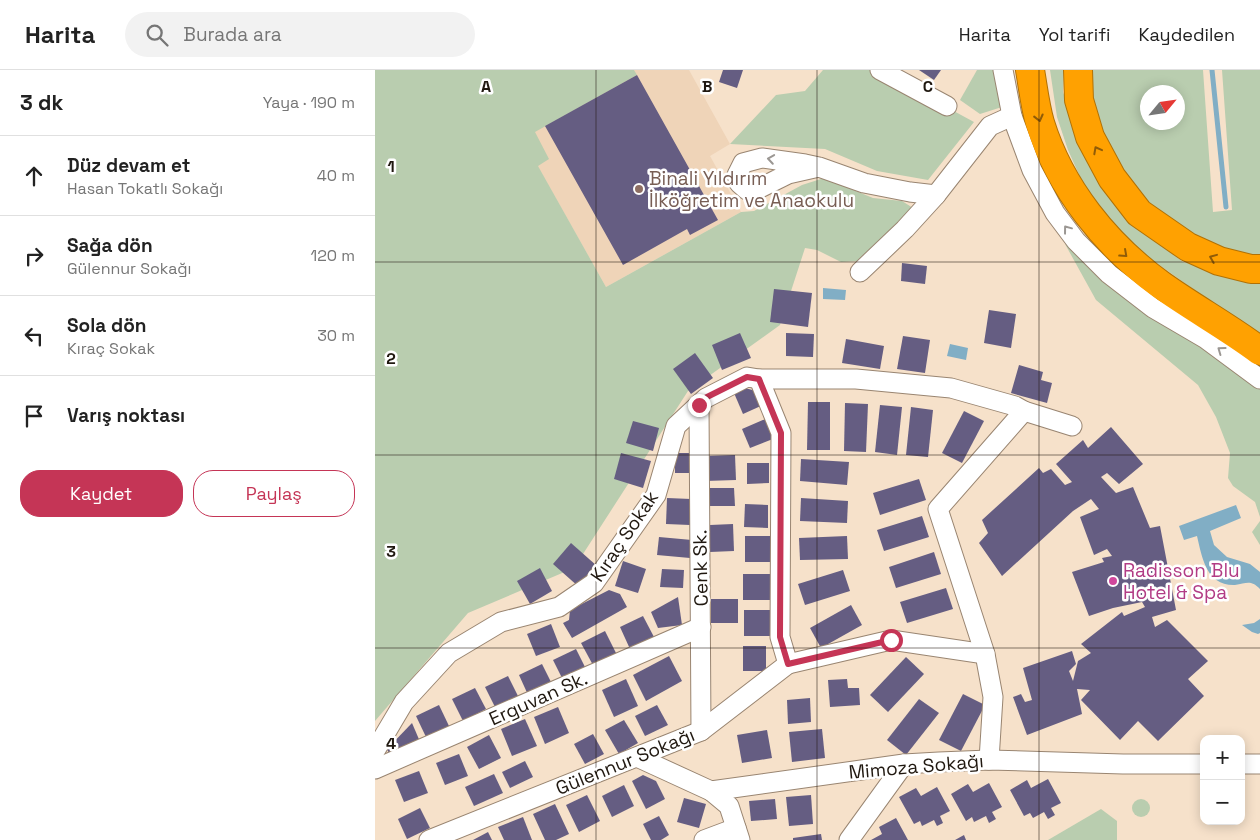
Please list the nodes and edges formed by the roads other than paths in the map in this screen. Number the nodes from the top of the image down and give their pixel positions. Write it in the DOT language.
graph roads {
  1 [pos="879,70"];
  2 [pos="1003,70"];
  3 [pos="1021,70"];
  4 [pos="1030,70"];
  5 [pos="1078,70"];
  6 [pos="947,106"];
  7 [pos="1012,116"];
  8 [pos="819,167"];
  9 [pos="936,194"];
  10 [pos="1260,269"];
  11 [pos="860,272"];
  12 [pos="1260,350"];
  13 [pos="759,379"];
  14 [pos="1260,379"];
  15 [pos="699,405"];
  16 [pos="1024,411"];
  17 [pos="1072,426"];
  18 [pos="701,627"];
  19 [pos="985,654"];
  20 [pos="788,664"];
  21 [pos="701,731"];
  22 [pos="375,751"];
  23 [pos="637,757"];
  24 [pos="989,760"];
  25 [pos="904,764"];
  26 [pos="1200,764"];
  27 [pos="1245,764"];
  28 [pos="1260,764"];
  29 [pos="375,770"];
  30 [pos="711,791"];
  31 [pos="738,834"];
  32 [pos="429,840"];
  33 [pos="704,840"];
  34 [pos="849,840"];
  1 -- 6 [label="street"];
  2 -- 7 [label="street"];
  3 -- 7 [label="street"];
  4 -- 12 [label="highway, one-way"];
  10 -- 5 [label="highway, one-way"];
  7 -- 9 [label="street"];
  14 -- 7 [label="street, one-way"];
  8 -- 9 [label="street"];
  9 -- 11 [label="street"];
  13 -- 15 [label="street, Kıraç Sokak"];
  13 -- 16 [label="street, Kıraç Sokak"];
  13 -- 20 [label="street"];
  15 -- 18 [label="street, Cenk Sk."];
  15 -- 22 [label="street, Kıraç Sokak"];
  16 -- 17 [label="street, Kıraç Sokak"];
  16 -- 19 [label="street"];
  18 -- 21 [label="street, Cenk Sk."];
  18 -- 29 [label="street, Erguvan Sk."];
  19 -- 20 [label="street"];
  19 -- 24 [label="street"];
  20 -- 21 [label="street, Gülennur Sokağı"];
  21 -- 23 [label="street, Gülennur Sokağı"];
  23 -- 30 [label="street"];
  23 -- 32 [label="street, Gülennur Sokağı"];
  24 -- 25 [label="street, Mimoza Sokağı"];
  24 -- 26 [label="street, Mimoza Sokağı"];
  25 -- 30 [label="street, Mimoza Sokağı"];
  25 -- 34 [label="street"];
  27 -- 28 [label="street"];
  30 -- 31 [label="street"];
  31 -- 33 [label="street"];
}
